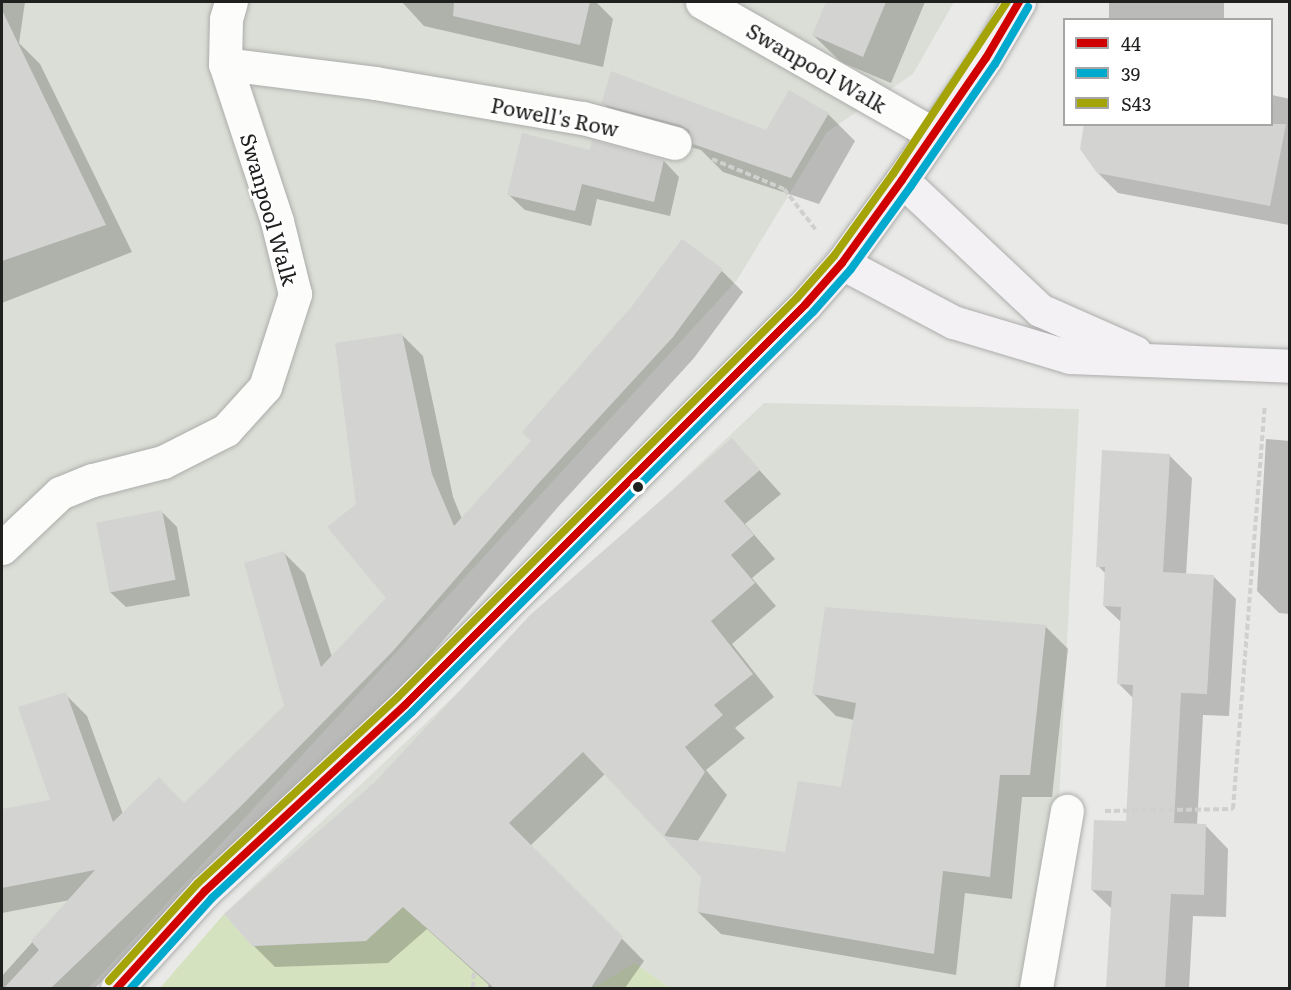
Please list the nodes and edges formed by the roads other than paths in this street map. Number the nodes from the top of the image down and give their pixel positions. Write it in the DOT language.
graph roads {
  1 [pos="231,2"];
  2 [pos="702,2"];
  3 [pos="1018,2"];
  4 [pos="225,64"];
  5 [pos="932,133"];
  6 [pos="675,143"];
  7 [pos="902,180"];
  8 [pos="842,263"];
  9 [pos="1147,358"];
  10 [pos="1279,365"];
  11 [pos="2,548"];
  12 [pos="1067,811"];
  13 [pos="117,988"];
  14 [pos="1035,988"];
  1 -- 4 [label="street, Swanpool Walk"];
  2 -- 5 [label="street, Swanpool Walk"];
  3 -- 5 [label="main road"];
  4 -- 6 [label="street, Powell's Row"];
  4 -- 11 [label="street, Swanpool Walk"];
  5 -- 7 [label="main road"];
  7 -- 8 [label="main road"];
  7 -- 9 [label="main road"];
  8 -- 9 [label="main road"];
  8 -- 13 [label="main road"];
  9 -- 10 [label="main road"];
  12 -- 14 [label="street"];
}
